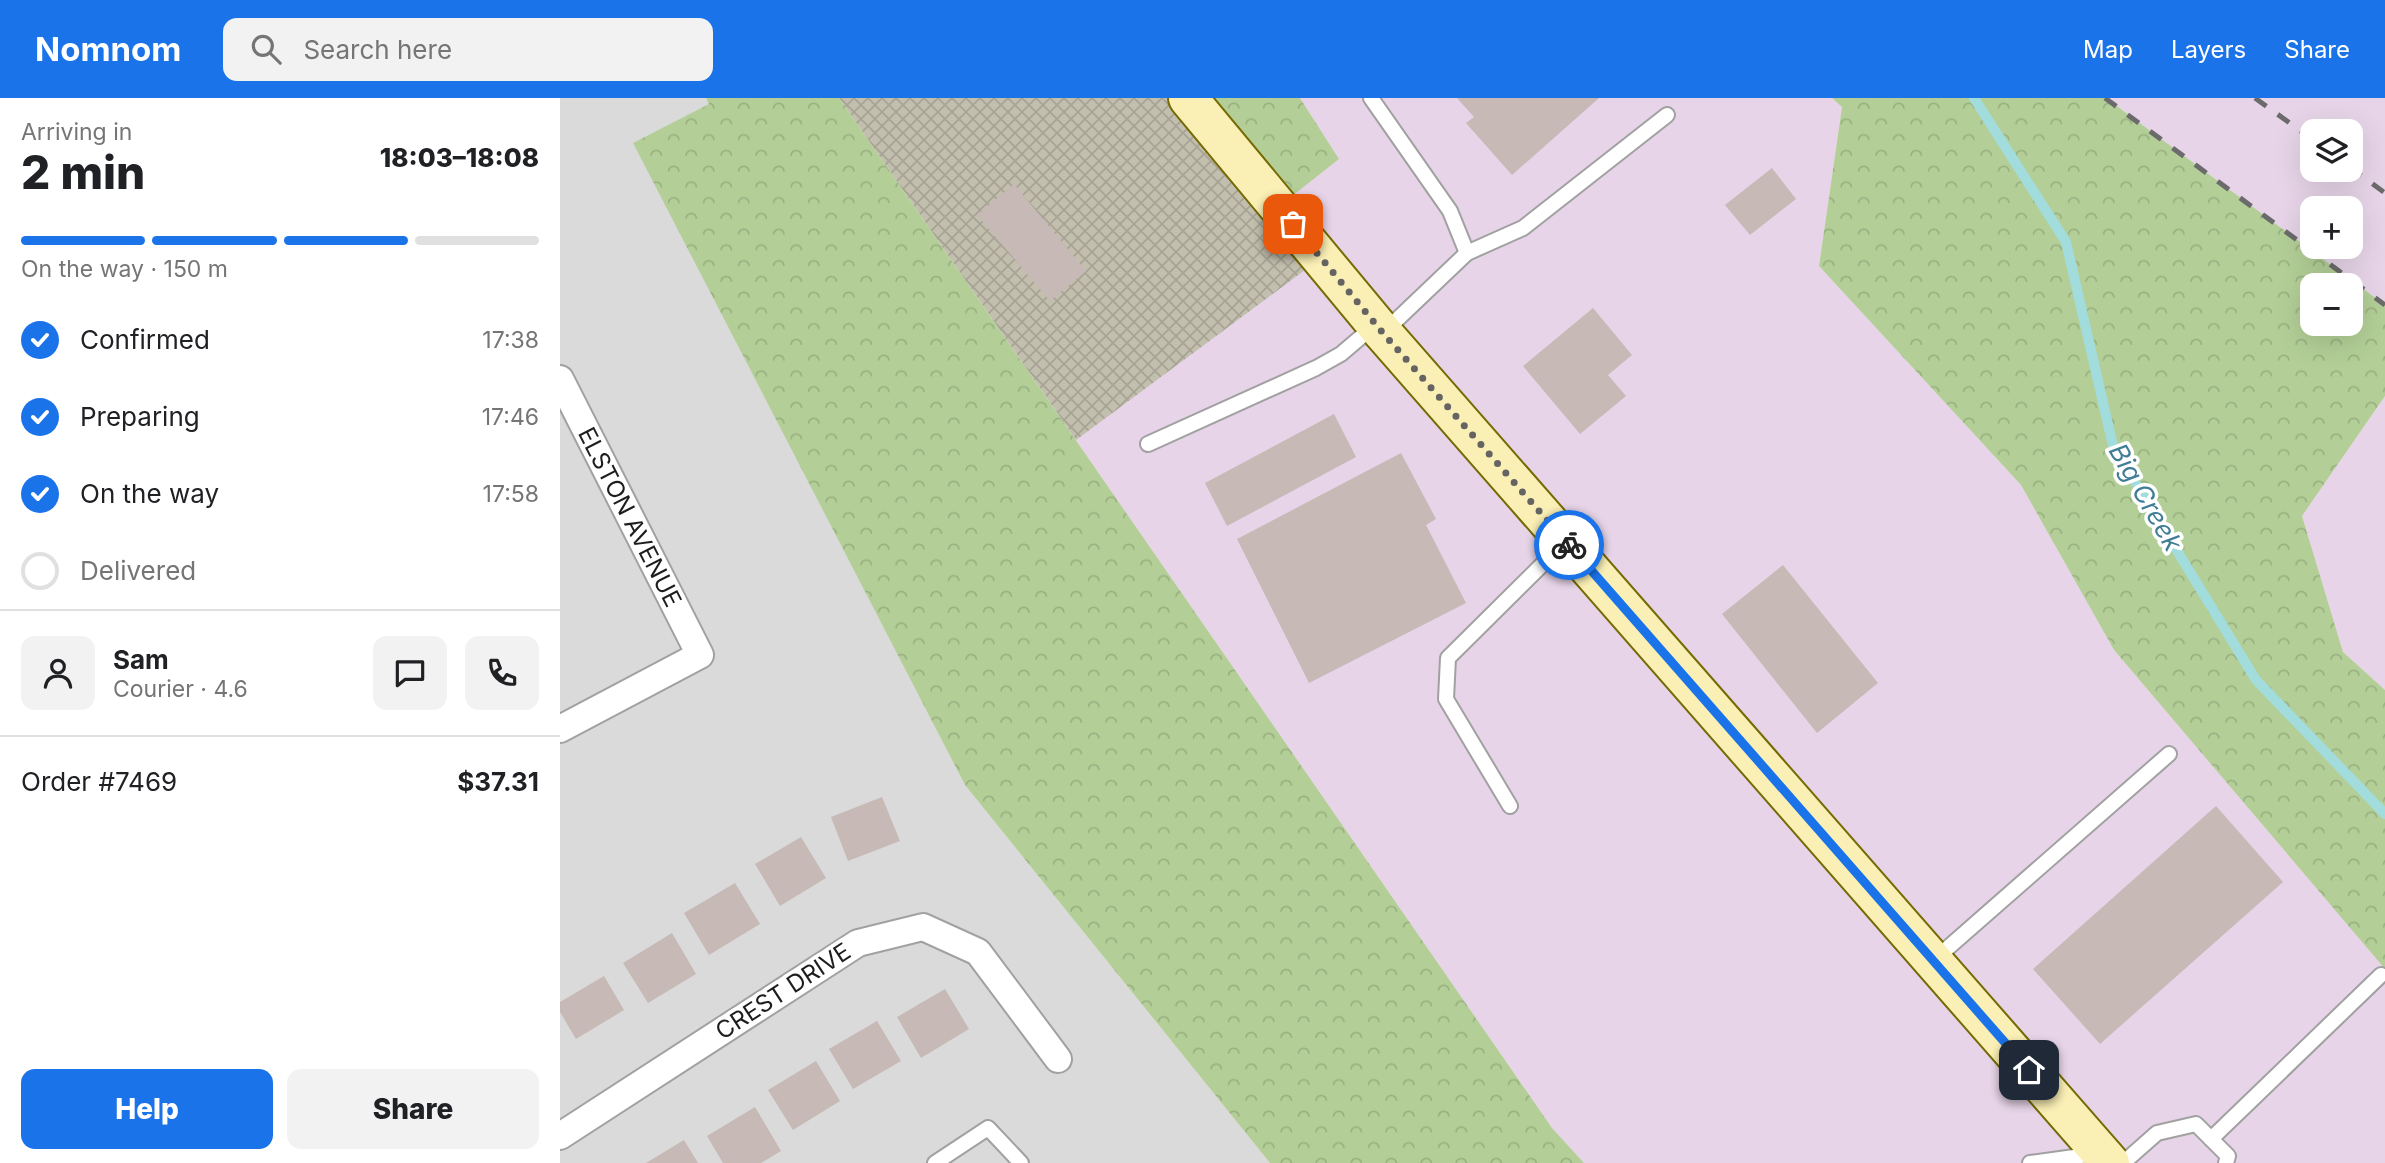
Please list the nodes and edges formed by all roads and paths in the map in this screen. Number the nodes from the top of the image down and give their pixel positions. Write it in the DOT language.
graph roads {
  1 [pos="1188,98"];
  2 [pos="1371,98"];
  3 [pos="1667,115"];
  4 [pos="1467,253"];
  5 [pos="1379,329"];
  6 [pos="560,379"];
  7 [pos="1148,444"];
  8 [pos="1566,541"];
  9 [pos="560,729"];
  10 [pos="2169,754"];
  11 [pos="1510,806"];
  12 [pos="1933,961"];
  13 [pos="2381,975"];
  14 [pos="1058,1059"];
  15 [pos="560,1136"];
  16 [pos="2211,1139"];
  17 [pos="2111,1160"];
  18 [pos="935,1163"];
  19 [pos="1021,1163"];
  20 [pos="2030,1163"];
  21 [pos="2226,1163"];
  1 -- 5 [label="street"];
  2 -- 4 [label="lane"];
  3 -- 4 [label="lane"];
  4 -- 5 [label="lane"];
  5 -- 7 [label="lane"];
  5 -- 8 [label="street"];
  6 -- 9 [label="street, ELSTON AVENUE"];
  8 -- 11 [label="lane"];
  8 -- 12 [label="street"];
  10 -- 12 [label="lane"];
  12 -- 17 [label="street"];
  13 -- 16 [label="lane"];
  14 -- 15 [label="street, CREST DRIVE"];
  16 -- 17 [label="lane"];
  16 -- 21 [label="lane"];
  17 -- 20 [label="lane"];
  18 -- 19 [label="lane"];
}
